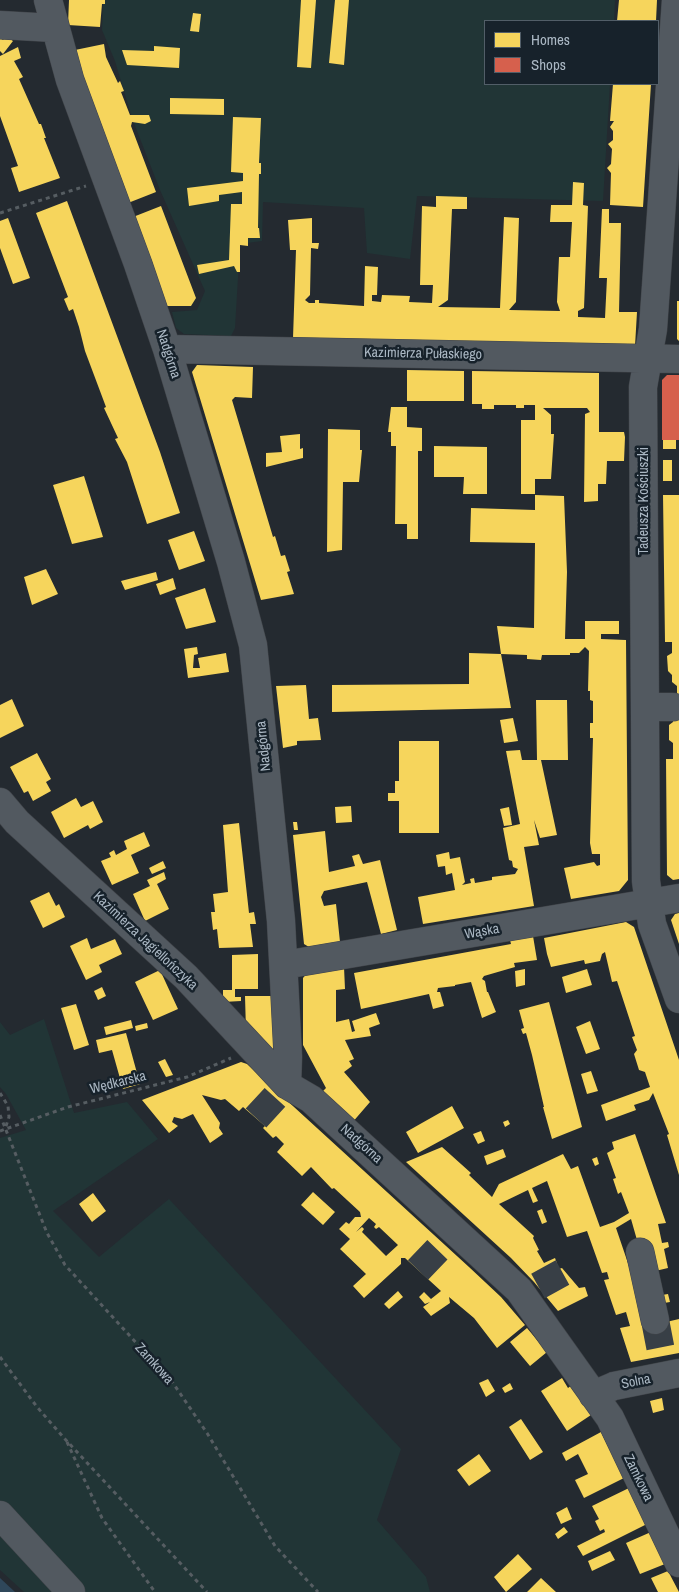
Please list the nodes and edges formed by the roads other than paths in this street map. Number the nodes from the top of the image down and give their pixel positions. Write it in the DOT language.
graph roads {
  1 [pos="48,0"];
  2 [pos="676,0"];
  3 [pos="0,25"];
  4 [pos="54,28"];
  5 [pos="167,349"];
  6 [pos="648,358"];
  7 [pos="679,359"];
  8 [pos="645,707"];
  9 [pos="673,707"];
  10 [pos="0,802"];
  11 [pos="679,898"];
  12 [pos="648,904"];
  13 [pos="284,965"];
  14 [pos="679,999"];
  15 [pos="285,1088"];
  16 [pos="640,1252"];
  17 [pos="655,1320"];
  18 [pos="669,1369"];
  19 [pos="594,1395"];
  20 [pos="0,1515"];
  21 [pos="679,1563"];
  22 [pos="71,1592"];
  1 -- 4 [label="street, Nadgórna"];
  2 -- 6 [label="street, Tadeusza Kościuszki"];
  3 -- 4 [label="street"];
  4 -- 5 [label="street, Nadgórna"];
  5 -- 6 [label="street, Kazimierza Pułaskiego"];
  5 -- 13 [label="street, Nadgórna"];
  6 -- 7 [label="street, Kazimierza Pułaskiego"];
  6 -- 8 [label="street, Tadeusza Kościuszki"];
  8 -- 9 [label="street"];
  8 -- 12 [label="street, Tadeusza Kościuszki"];
  10 -- 15 [label="street, Kazimierza Jagiellończyka"];
  11 -- 12 [label="street, Wąska"];
  12 -- 13 [label="street, Wąska"];
  12 -- 14 [label="street, Tadeusza Kościuszki"];
  13 -- 15 [label="street, Nadgórna"];
  15 -- 19 [label="street, Nadgórna"];
  16 -- 17 [label="street"];
  18 -- 19 [label="street, Solna"];
  19 -- 21 [label="street, Zamkowa"];
  20 -- 22 [label="street"];
}
